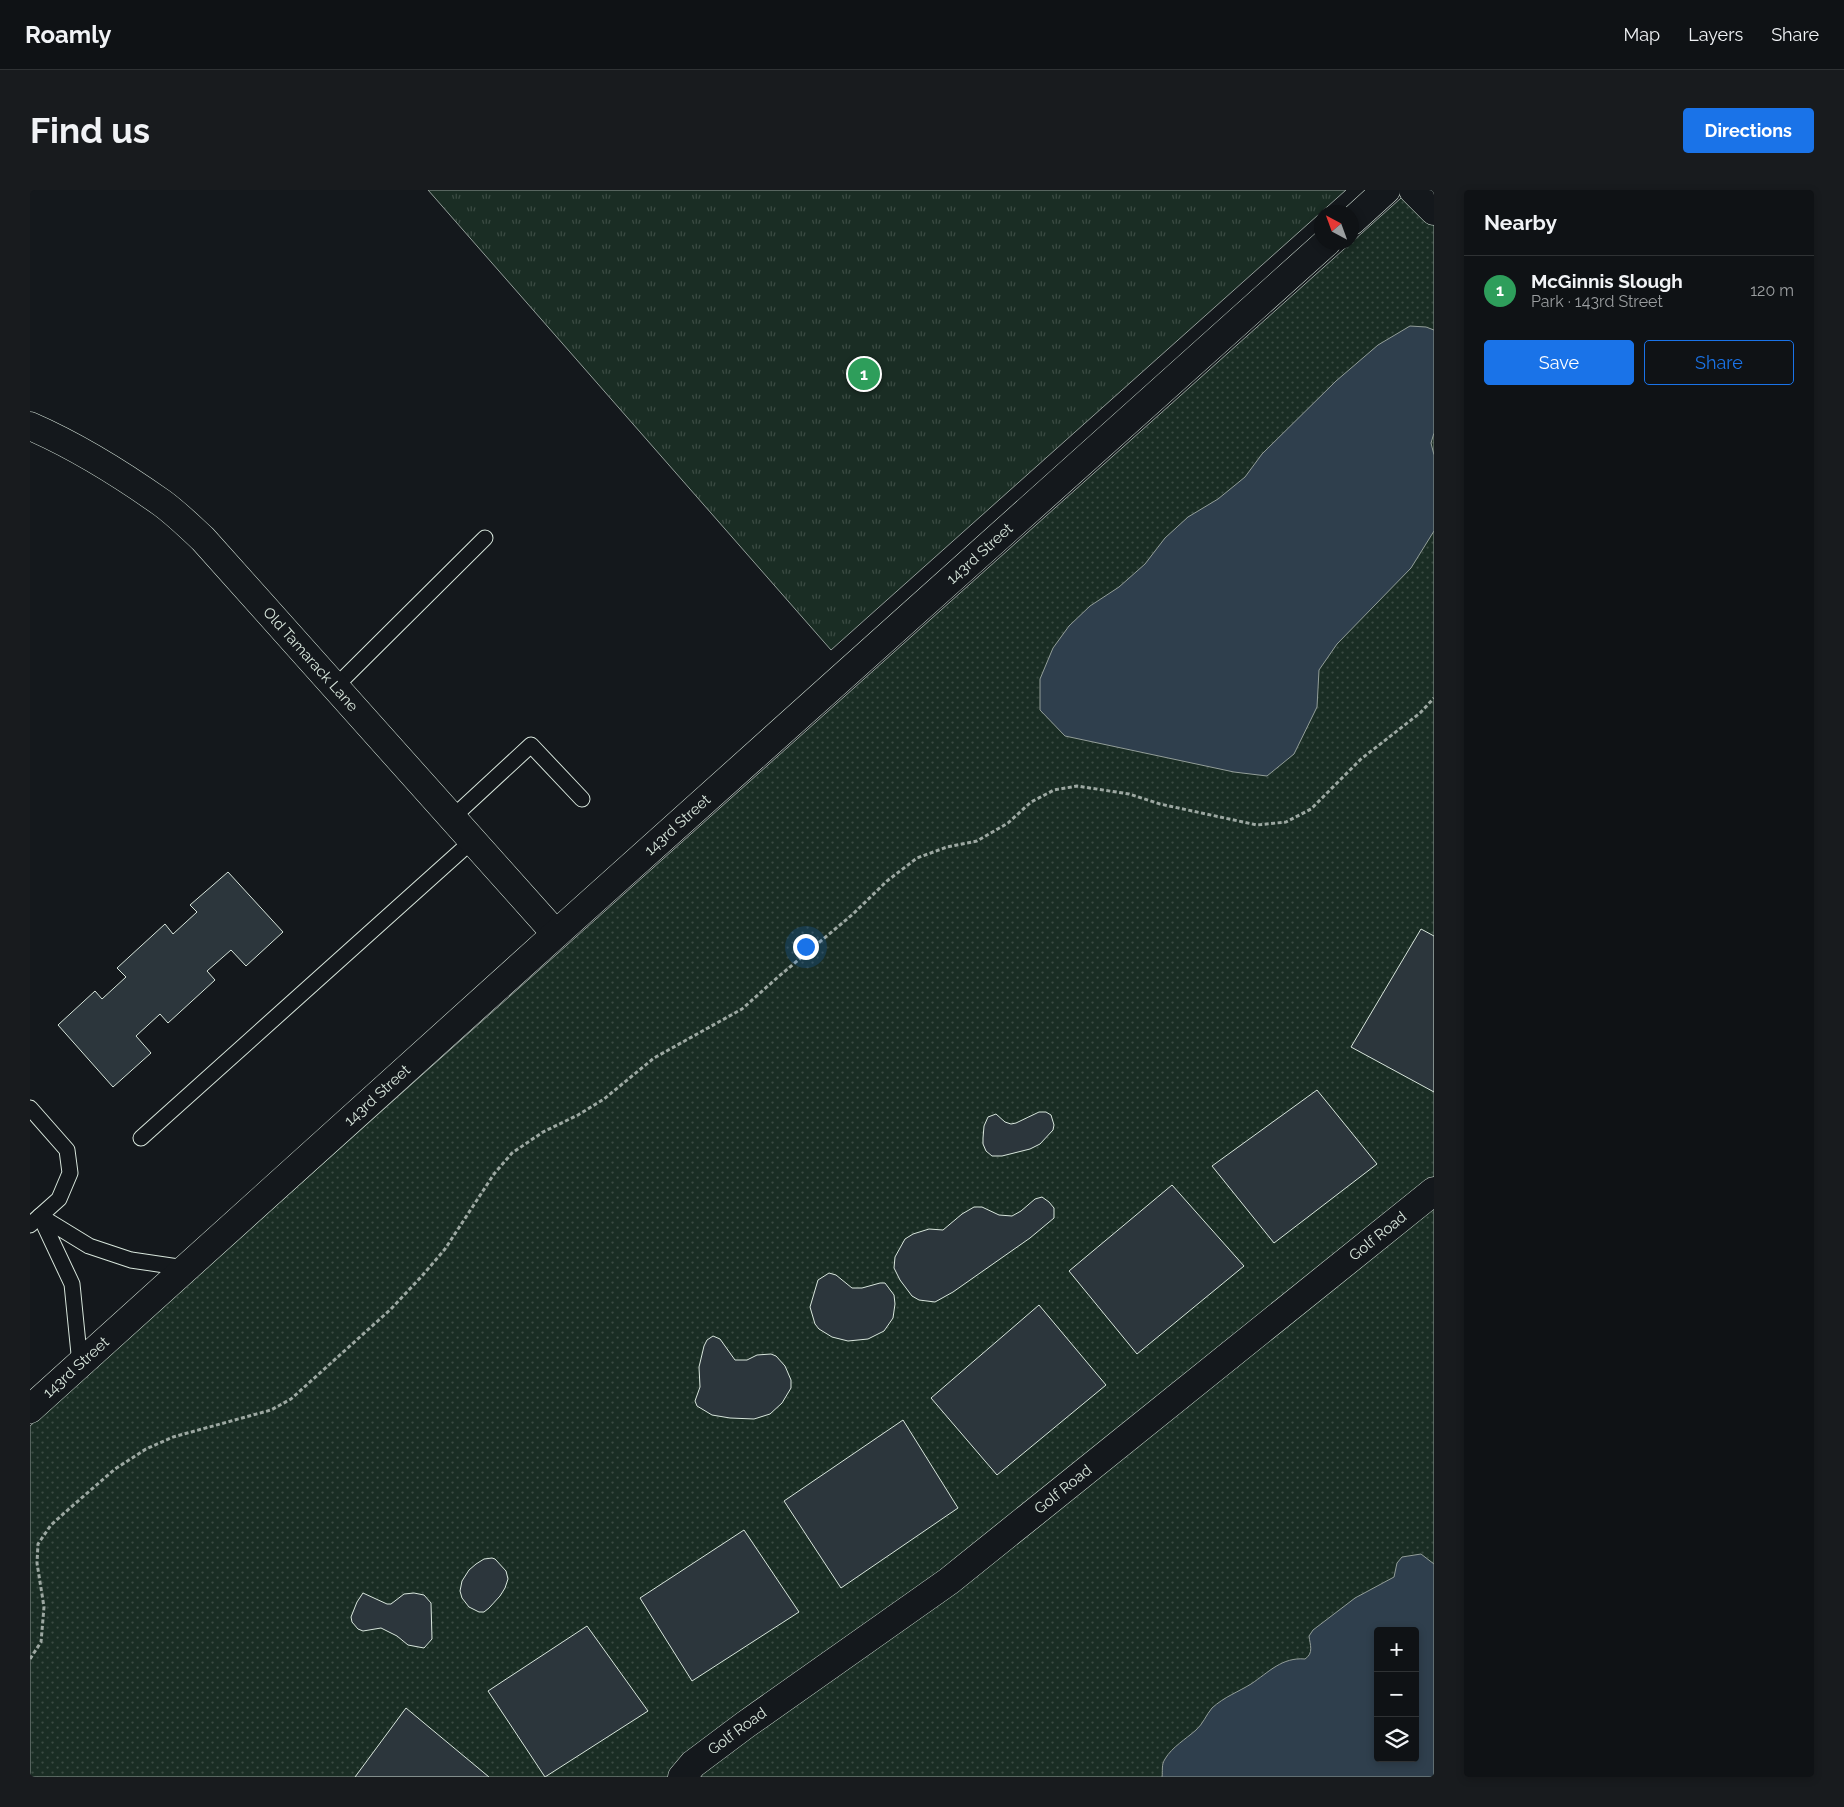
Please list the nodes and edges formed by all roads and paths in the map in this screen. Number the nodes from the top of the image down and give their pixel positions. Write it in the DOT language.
graph roads {
  1 [pos="1386,190"];
  2 [pos="1414,190"];
  3 [pos="1434,211"];
  4 [pos="1359,215"];
  5 [pos="1318,250"];
  6 [pos="41,431"];
  7 [pos="485,538"];
  8 [pos="335,686"];
  9 [pos="1434,698"];
  10 [pos="582,799"];
  11 [pos="452,818"];
  12 [pos="472,841"];
  13 [pos="556,934"];
  14 [pos="30,1108"];
  15 [pos="141,1138"];
  16 [pos="1434,1191"];
  17 [pos="35,1221"];
  18 [pos="185,1268"];
  19 [pos="80,1364"];
  20 [pos="30,1409"];
  21 [pos="30,1659"];
  22 [pos="682,1777"];
  1 -- 4 [label="main road"];
  2 -- 3 [label="main road"];
  5 -- 13 [label="main road, 143rd Street"];
  6 -- 8 [label="main road, Old Tamarack Lane"];
  7 -- 8 [label="lane"];
  8 -- 11 [label="main road, Old Tamarack Lane"];
  9 -- 21 [label="path"];
  10 -- 11 [label="lane"];
  11 -- 12 [label="main road, Old Tamarack Lane"];
  12 -- 13 [label="main road, Old Tamarack Lane"];
  12 -- 15 [label="lane"];
  13 -- 18 [label="main road, 143rd Street"];
  14 -- 17 [label="lane"];
  16 -- 22 [label="main road, Golf Road"];
  17 -- 18 [label="lane"];
  17 -- 19 [label="lane"];
  18 -- 19 [label="main road, 143rd Street"];
  19 -- 20 [label="main road, 143rd Street"];
}
